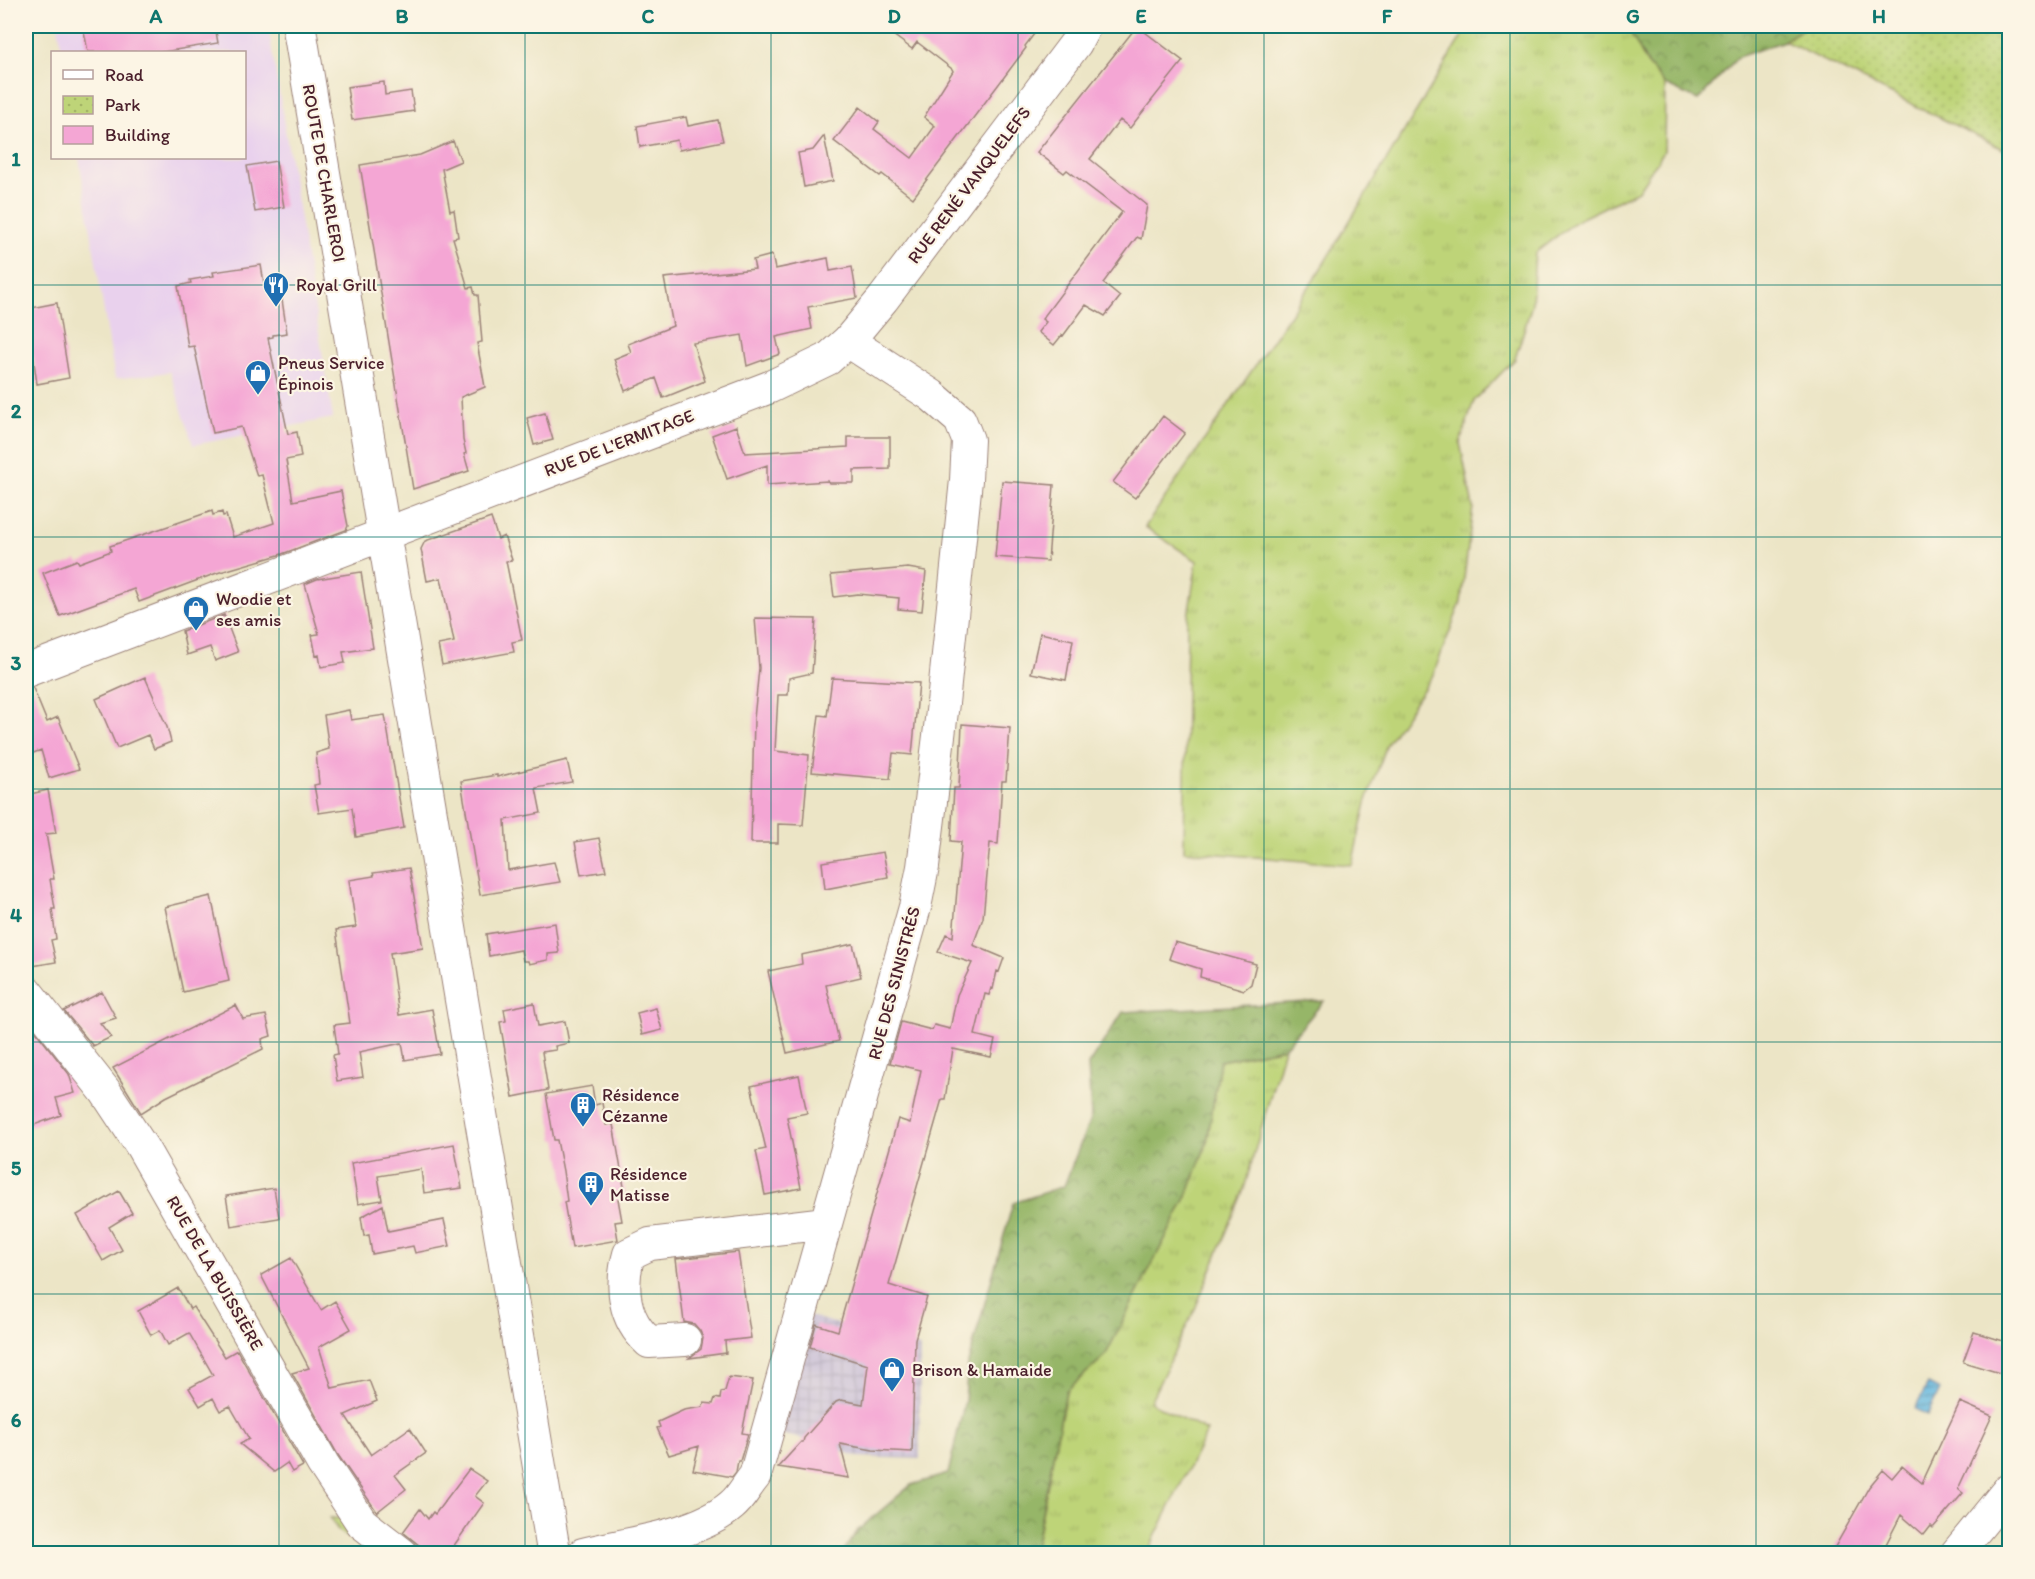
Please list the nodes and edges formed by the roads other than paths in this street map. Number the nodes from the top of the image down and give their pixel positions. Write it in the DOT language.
graph roads {
  1 [pos="299,26"];
  2 [pos="1085,26"];
  3 [pos="848,341"];
  4 [pos="383,533"];
  5 [pos="26,671"];
  6 [pos="26,991"];
  7 [pos="826,1223"];
  8 [pos="685,1340"];
  9 [pos="2010,1488"];
  10 [pos="402,1554"];
  11 [pos="554,1554"];
  12 [pos="583,1554"];
  13 [pos="1956,1554"];
  1 -- 4 [label="main road, ROUTE DE CHARLEROI"];
  2 -- 3 [label="street, RUE RENÉ VANQUELEFS"];
  3 -- 4 [label="street, RUE DE L'ERMITAGE"];
  3 -- 7 [label="street, RUE DES SINISTRÉS"];
  4 -- 5 [label="street, RUE DE L'ERMITAGE"];
  4 -- 11 [label="main road, ROUTE DE CHARLEROI"];
  6 -- 10 [label="street, RUE DE LA BUISSIÈRE"];
  7 -- 8 [label="street"];
  7 -- 12 [label="street, RUE DES SINISTRÉS"];
  9 -- 13 [label="street"];
}
